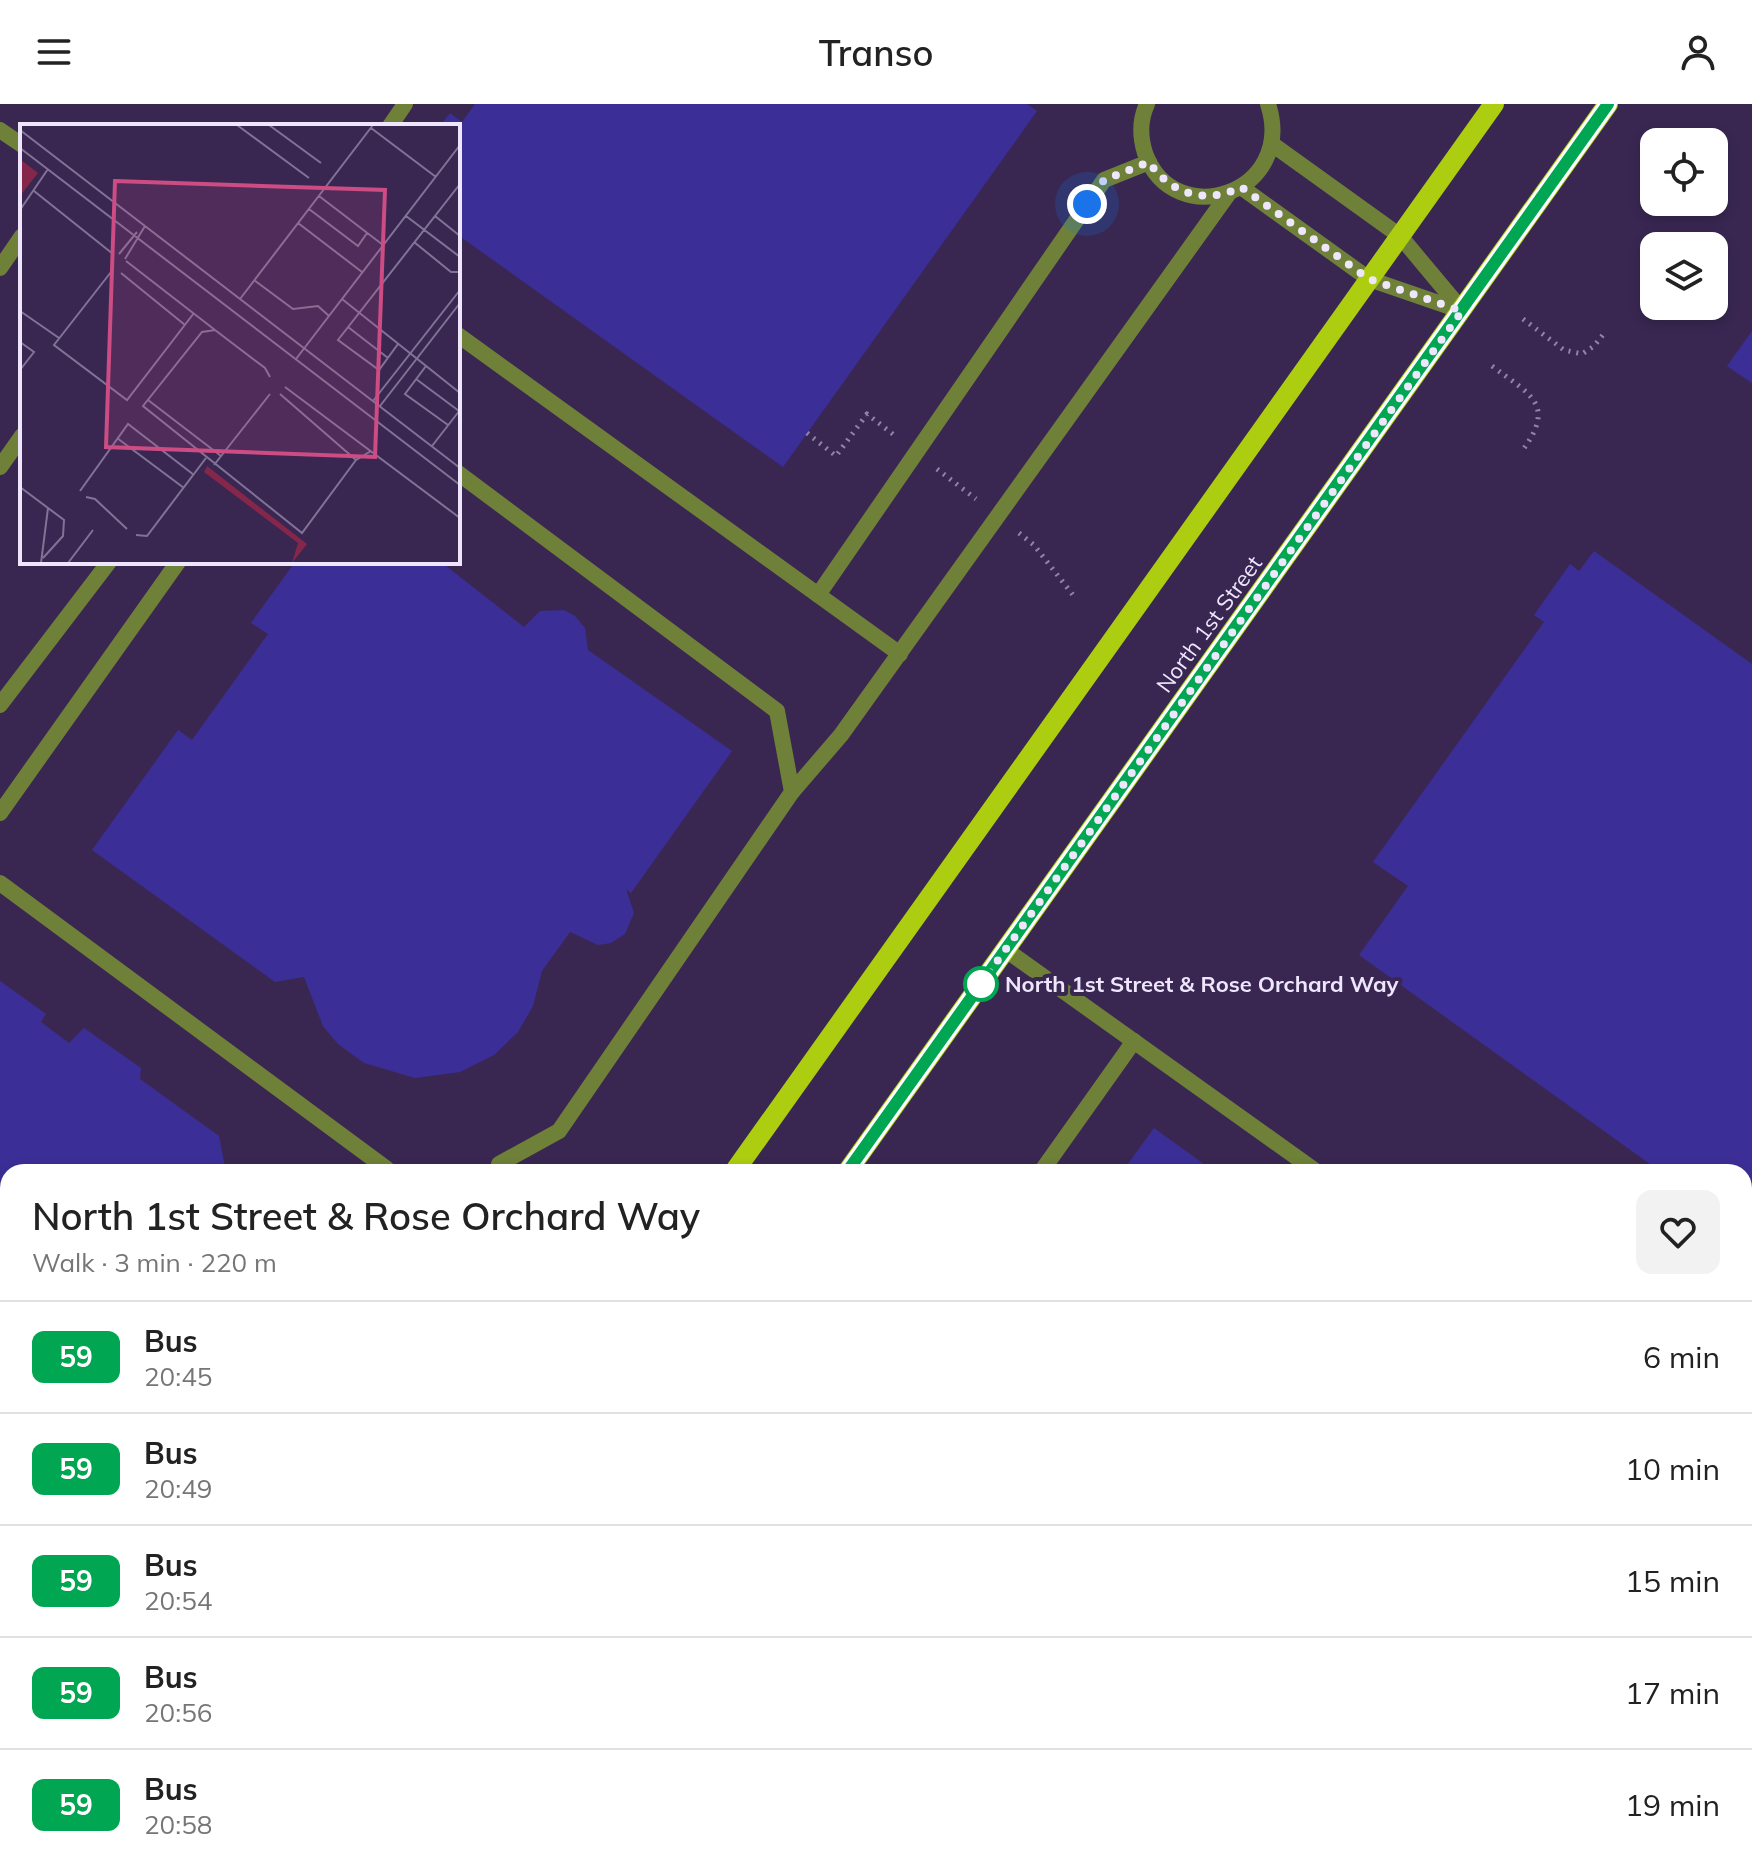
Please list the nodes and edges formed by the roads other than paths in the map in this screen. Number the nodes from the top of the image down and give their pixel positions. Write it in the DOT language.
graph roads {
  1 [pos="405,104"];
  2 [pos="1147,104"];
  3 [pos="1268,104"];
  4 [pos="1494,104"];
  5 [pos="1608,104"];
  6 [pos="391,124"];
  7 [pos="0,130"];
  8 [pos="20,144"];
  9 [pos="1272,144"];
  10 [pos="1149,162"];
  11 [pos="1235,190"];
  12 [pos="1400,236"];
  13 [pos="20,239"];
  14 [pos="0,268"];
  15 [pos="1369,279"];
  16 [pos="1462,311"];
  17 [pos="460,336"];
  18 [pos="20,439"];
  19 [pos="0,467"];
  20 [pos="460,474"];
  21 [pos="107,564"];
  22 [pos="177,564"];
  23 [pos="818,595"];
  24 [pos="900,654"];
  25 [pos="0,705"];
  26 [pos="792,792"];
  27 [pos="0,813"];
  28 [pos="0,883"];
  29 [pos="1006,950"];
  30 [pos="1134,1041"];
  31 [pos="380,1164"];
  32 [pos="499,1164"];
  33 [pos="740,1164"];
  34 [pos="853,1164"];
  35 [pos="1047,1164"];
  36 [pos="1306,1164"];
  1 -- 6 [label="lane"];
  2 -- 10 [label="lane"];
  3 -- 9 [label="lane"];
  4 -- 12 [label="main road"];
  5 -- 16 [label="main road, North 1st Street"];
  7 -- 8 [label="lane"];
  9 -- 11 [label="lane"];
  9 -- 12 [label="lane"];
  10 -- 11 [label="lane"];
  10 -- 23 [label="lane"];
  11 -- 15 [label="lane"];
  11 -- 24 [label="lane"];
  12 -- 15 [label="main road"];
  12 -- 16 [label="lane"];
  13 -- 14 [label="lane"];
  15 -- 16 [label="lane"];
  15 -- 33 [label="main road"];
  16 -- 29 [label="main road, North 1st Street"];
  17 -- 23 [label="lane"];
  18 -- 19 [label="lane"];
  20 -- 26 [label="lane"];
  21 -- 25 [label="lane"];
  22 -- 27 [label="lane"];
  23 -- 24 [label="lane"];
  24 -- 26 [label="lane"];
  26 -- 32 [label="lane"];
  28 -- 31 [label="lane"];
  29 -- 30 [label="lane"];
  29 -- 34 [label="main road, North 1st Street"];
  30 -- 35 [label="lane"];
  30 -- 36 [label="lane"];
}
